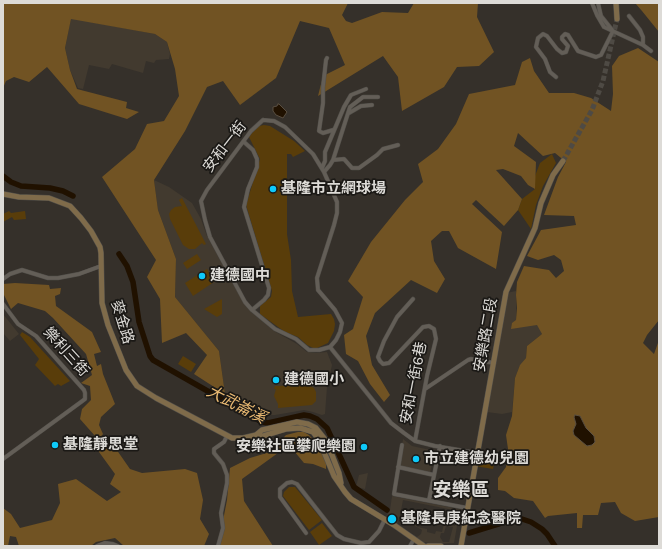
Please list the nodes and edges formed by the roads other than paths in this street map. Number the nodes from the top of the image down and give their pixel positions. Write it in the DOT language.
graph roads {
  1 [pos="592,3"];
  2 [pos="598,3"];
  3 [pos="616,3"];
  4 [pos="629,16"];
  5 [pos="617,19"];
  6 [pos="614,30"];
  7 [pos="643,45"];
  8 [pos="651,51"];
  9 [pos="328,58"];
  10 [pos="556,77"];
  11 [pos="366,89"];
  12 [pos="378,96"];
  13 [pos="372,105"];
  14 [pos="349,113"];
  15 [pos="333,130"];
  16 [pos="244,142"];
  17 [pos="398,145"];
  18 [pos="332,160"];
  19 [pos="563,161"];
  20 [pos="323,170"];
  21 [pos="3,194"];
  22 [pos="101,266"];
  23 [pos="3,278"];
  24 [pos="413,299"];
  25 [pos="3,304"];
  26 [pos="252,310"];
  27 [pos="330,346"];
  28 [pos="494,363"];
  29 [pos="425,389"];
  30 [pos="256,435"];
  31 [pos="227,436"];
  32 [pos="415,441"];
  33 [pos="402,445"];
  34 [pos="440,446"];
  35 [pos="477,453"];
  36 [pos="332,455"];
  37 [pos="326,457"];
  38 [pos="3,460"];
  39 [pos="398,467"];
  40 [pos="434,475"];
  41 [pos="341,486"];
  42 [pos="429,500"];
  43 [pos="467,508"];
  44 [pos="385,520"];
  45 [pos="306,533"];
  46 [pos="414,539"];
  47 [pos="96,546"];
  48 [pos="118,546"];
  49 [pos="218,546"];
  50 [pos="410,546"];
  51 [pos="424,546"];
  52 [pos="428,546"];
  53 [pos="441,546"];
  54 [pos="461,546"];
  1 -- 6 [label="street"];
  2 -- 6 [label="street"];
  3 -- 5 [label="street"];
  4 -- 7 [label="street"];
  6 -- 7 [label="street"];
  6 -- 10 [label="street"];
  7 -- 8 [label="street"];
  9 -- 15 [label="street"];
  11 -- 15 [label="street"];
  12 -- 14 [label="street"];
  13 -- 14 [label="street"];
  14 -- 18 [label="street"];
  15 -- 20 [label="street"];
  16 -- 20 [label="street, 安和一街"];
  16 -- 26 [label="street"];
  16 -- 26 [label="street, 安和一街"];
  17 -- 18 [label="street"];
  18 -- 20 [label="street"];
  19 -- 28 [label="street, 安樂路二段"];
  20 -- 27 [label="street, 安和一街"];
  21 -- 22 [label="street, 麥金路"];
  22 -- 23 [label="street"];
  22 -- 31 [label="street, 麥金路"];
  24 -- 29 [label="street, 安和一街6巷"];
  25 -- 38 [label="street, 樂利三街"];
  26 -- 27 [label="street, 安和一街"];
  27 -- 32 [label="street"];
  28 -- 29 [label="street"];
  28 -- 35 [label="street, 安樂路二段"];
  29 -- 32 [label="street, 安和一街6巷"];
  30 -- 31 [label="street, 麥金路"];
  30 -- 36 [label="street, 麥金路"];
  30 -- 37 [label="street, 麥金路"];
  31 -- 49 [label="street"];
  32 -- 34 [label="street"];
  33 -- 39 [label="street"];
  34 -- 35 [label="street"];
  34 -- 40 [label="street"];
  35 -- 43 [label="street, 安樂路二段"];
  36 -- 37 [label="street"];
  36 -- 41 [label="street, 麥金路"];
  37 -- 41 [label="street, 麥金路"];
  39 -- 40 [label="street"];
  39 -- 42 [label="street"];
  40 -- 42 [label="street"];
  41 -- 44 [label="street, 麥金路"];
  42 -- 43 [label="street"];
  43 -- 54 [label="street, 安樂路二段"];
  44 -- 45 [label="street"];
  44 -- 46 [label="street, 麥金路"];
  46 -- 50 [label="street"];
  46 -- 51 [label="street, 麥金路"];
  47 -- 48 [label="street"];
  52 -- 53 [label="street"];
}
